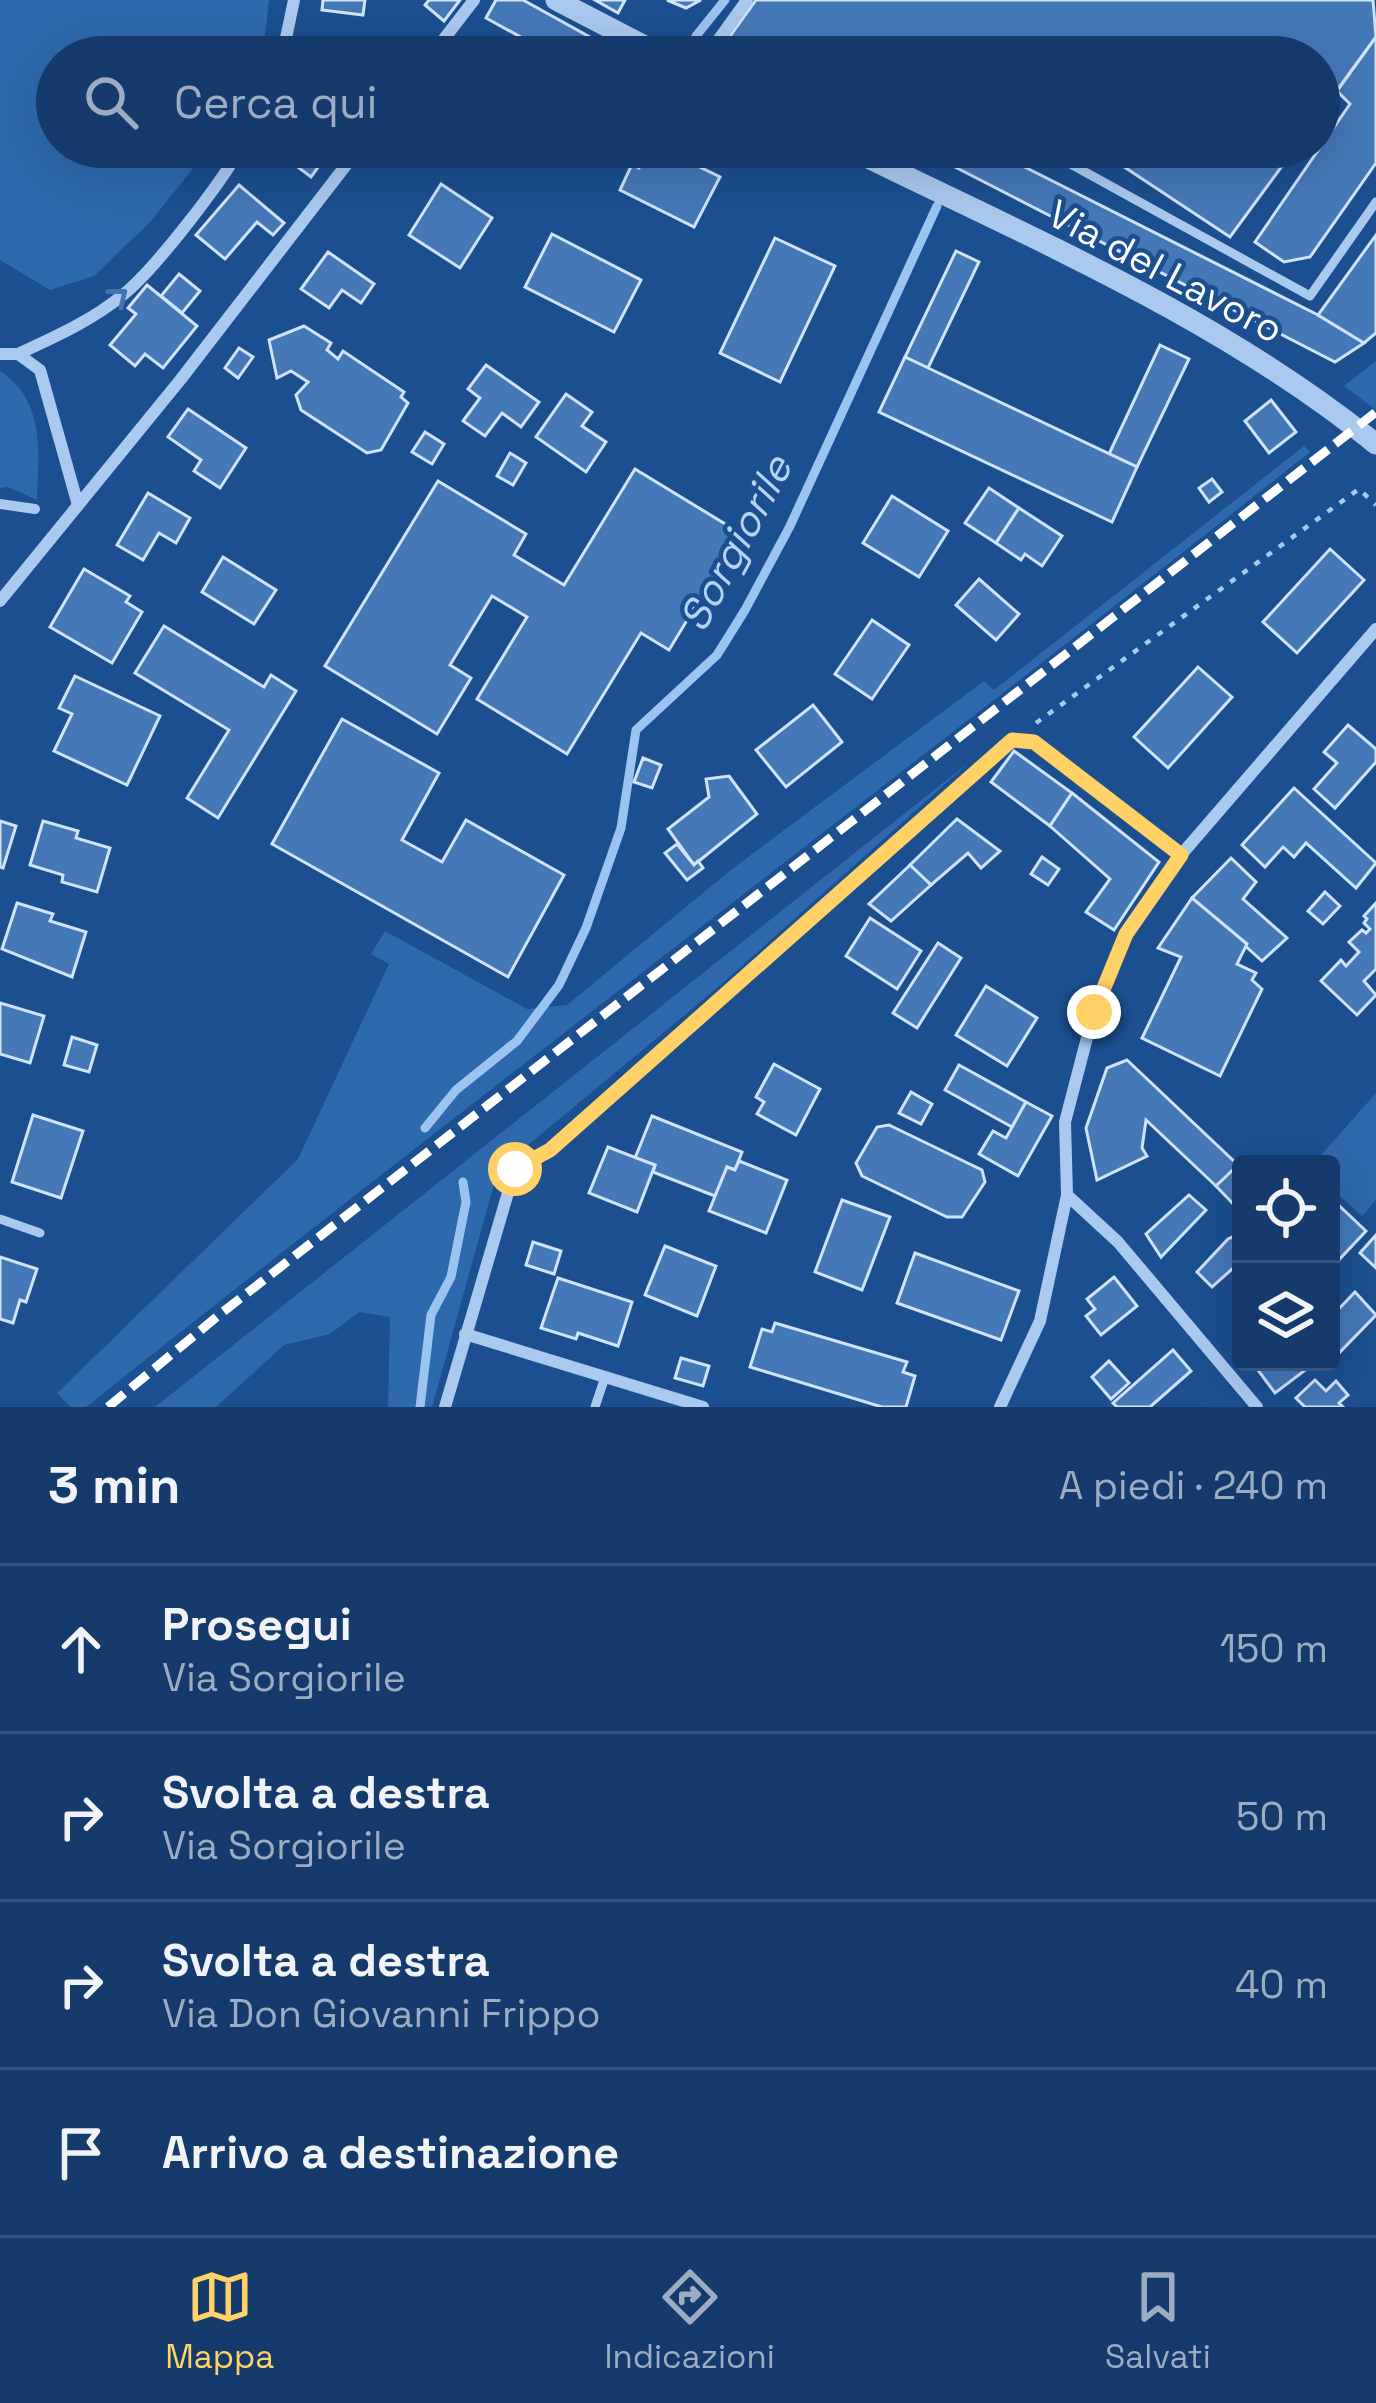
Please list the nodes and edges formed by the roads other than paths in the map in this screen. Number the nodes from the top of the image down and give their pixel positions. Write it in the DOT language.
graph roads {
  1 [pos="294,0"];
  2 [pos="474,0"];
  3 [pos="556,0"];
  4 [pos="747,0"];
  5 [pos="286,36"];
  6 [pos="446,36"];
  7 [pos="625,36"];
  8 [pos="721,36"];
  9 [pos="226,168"];
  10 [pos="343,168"];
  11 [pos="888,168"];
  12 [pos="1078,168"];
  13 [pos="1376,202"];
  14 [pos="0,354"];
  15 [pos="18,354"];
  16 [pos="1376,444"];
  17 [pos="0,504"];
  18 [pos="78,505"];
  19 [pos="35,508"];
  20 [pos="0,601"];
  21 [pos="1376,629"];
  22 [pos="1181,855"];
  23 [pos="1067,1195"];
  24 [pos="0,1220"];
  25 [pos="40,1233"];
  26 [pos="465,1334"];
  27 [pos="605,1377"];
  28 [pos="445,1407"];
  29 [pos="595,1407"];
  30 [pos="703,1407"];
  31 [pos="1000,1407"];
  32 [pos="1257,1407"];
  1 -- 5 [label="street"];
  2 -- 6 [label="street"];
  3 -- 7 [label="street"];
  4 -- 8 [label="street"];
  15 -- 9 [label="street, one-way"];
  10 -- 18 [label="street"];
  11 -- 16 [label="street, Via del Lavoro"];
  12 -- 13 [label="lane"];
  14 -- 15 [label="street"];
  15 -- 18 [label="street"];
  17 -- 19 [label="street"];
  18 -- 20 [label="street"];
  21 -- 22 [label="street"];
  22 -- 23 [label="street"];
  22 -- 26 [label="street"];
  23 -- 31 [label="street"];
  23 -- 32 [label="street"];
  24 -- 25 [label="lane"];
  26 -- 27 [label="street"];
  26 -- 28 [label="street"];
  27 -- 29 [label="lane"];
  27 -- 30 [label="street"];
}
